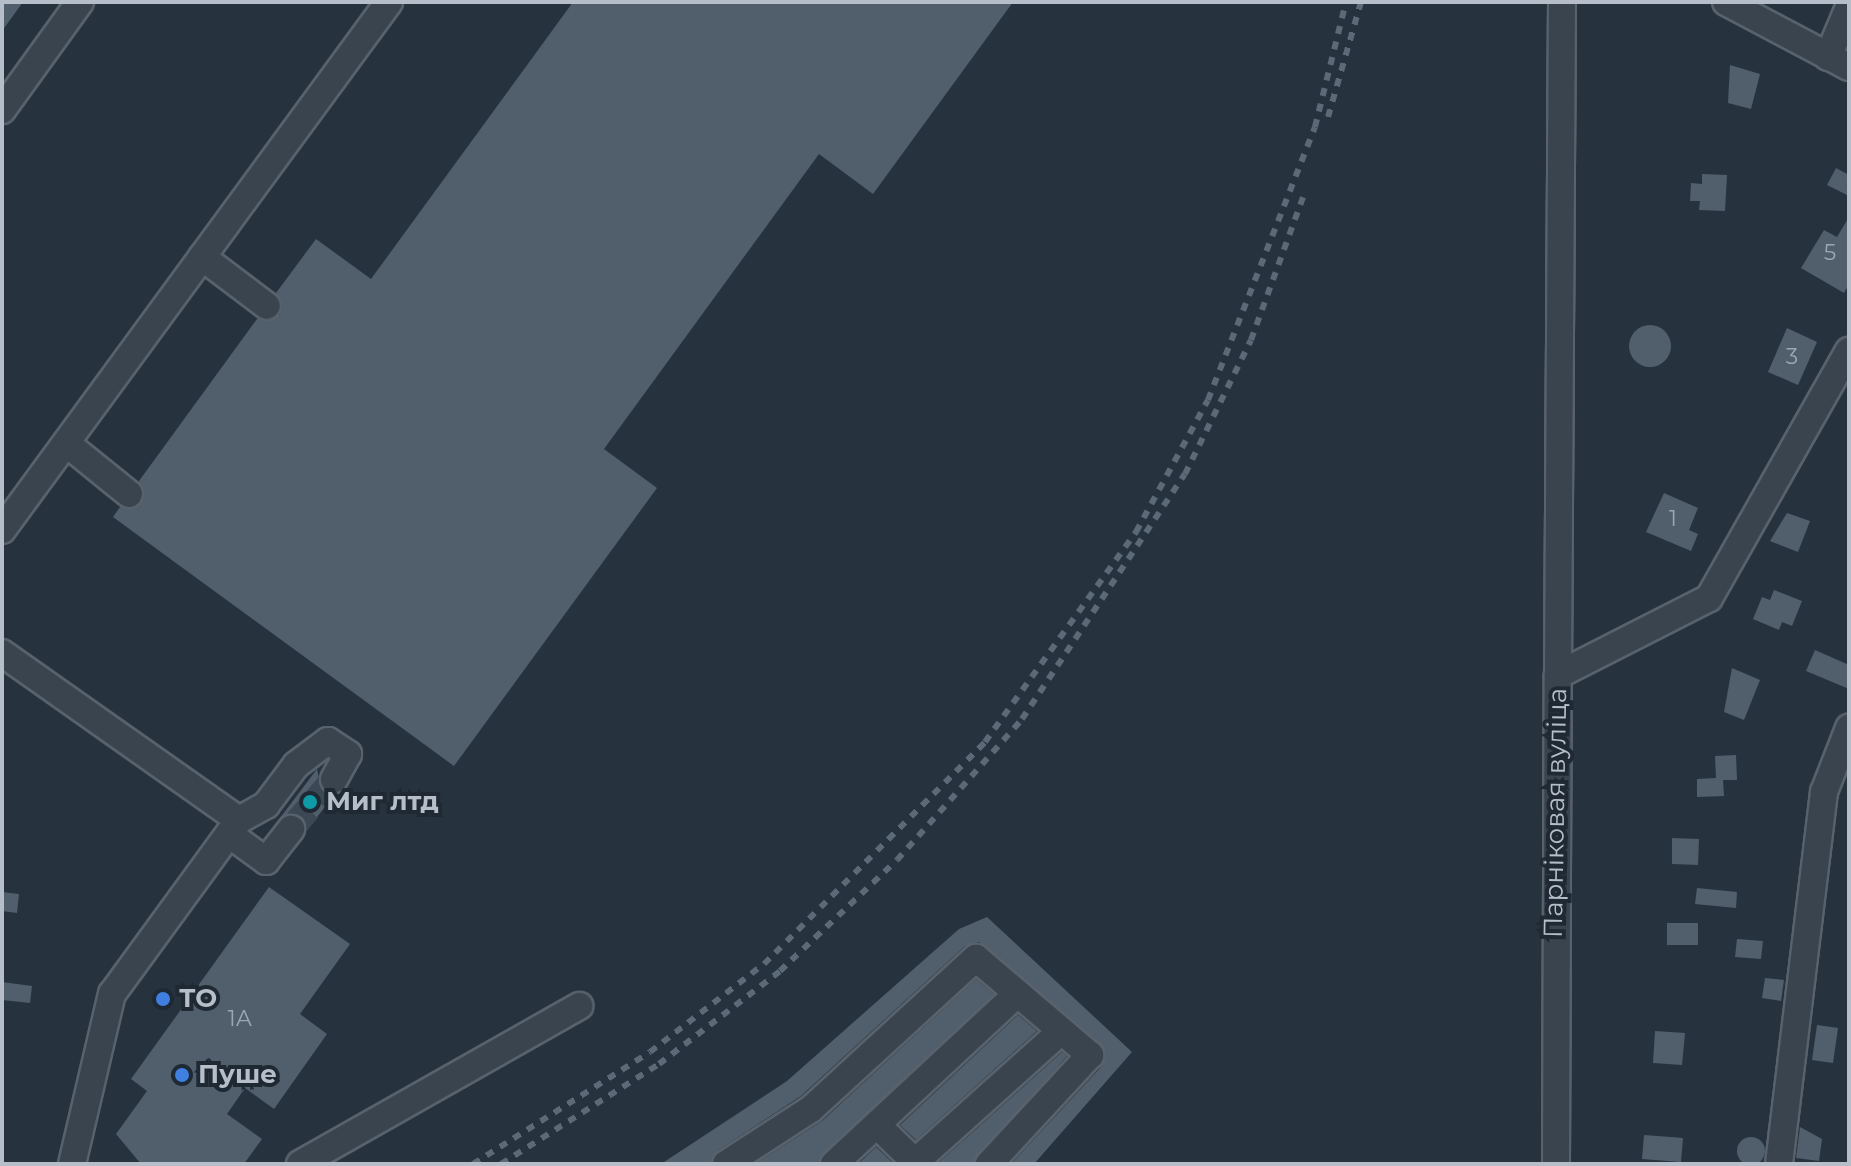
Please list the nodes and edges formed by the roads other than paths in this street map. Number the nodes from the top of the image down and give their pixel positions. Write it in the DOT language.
graph roads {
  1 [pos="80,2"];
  2 [pos="389,2"];
  3 [pos="1562,2"];
  4 [pos="1726,2"];
  5 [pos="1849,7"];
  6 [pos="1839,62"];
  7 [pos="2,110"];
  8 [pos="202,257"];
  9 [pos="267,306"];
  10 [pos="1849,351"];
  11 [pos="66,443"];
  12 [pos="129,494"];
  13 [pos="2,530"];
  14 [pos="2,653"];
  15 [pos="1558,675"];
  16 [pos="1849,728"];
  17 [pos="338,773"];
  18 [pos="234,827"];
  19 [pos="291,829"];
  20 [pos="1017,994"];
  21 [pos="579,1006"];
  22 [pos="1061,1031"];
  23 [pos="877,1125"];
  24 [pos="729,1163"];
  25 [pos="914,1163"];
  26 [pos="72,1164"];
  27 [pos="300,1164"];
  28 [pos="834,1164"];
  29 [pos="989,1164"];
  30 [pos="1556,1164"];
  31 [pos="1779,1164"];
  1 -- 7 [label="street"];
  2 -- 8 [label="street"];
  3 -- 15 [label="street"];
  4 -- 6 [label="street"];
  5 -- 6 [label="street"];
  8 -- 9 [label="street"];
  8 -- 11 [label="street"];
  10 -- 15 [label="street, Парніковая вуліца"];
  11 -- 12 [label="street"];
  11 -- 13 [label="street"];
  14 -- 18 [label="street"];
  15 -- 30 [label="street, Парніковая вуліца"];
  16 -- 31 [label="street"];
  17 -- 18 [label="street"];
  18 -- 19 [label="street"];
  18 -- 26 [label="street"];
  20 -- 22 [label="street"];
  20 -- 23 [label="street"];
  20 -- 24 [label="street"];
  21 -- 27 [label="street"];
  22 -- 25 [label="street"];
  22 -- 29 [label="street"];
  23 -- 25 [label="street"];
  23 -- 28 [label="street"];
}
